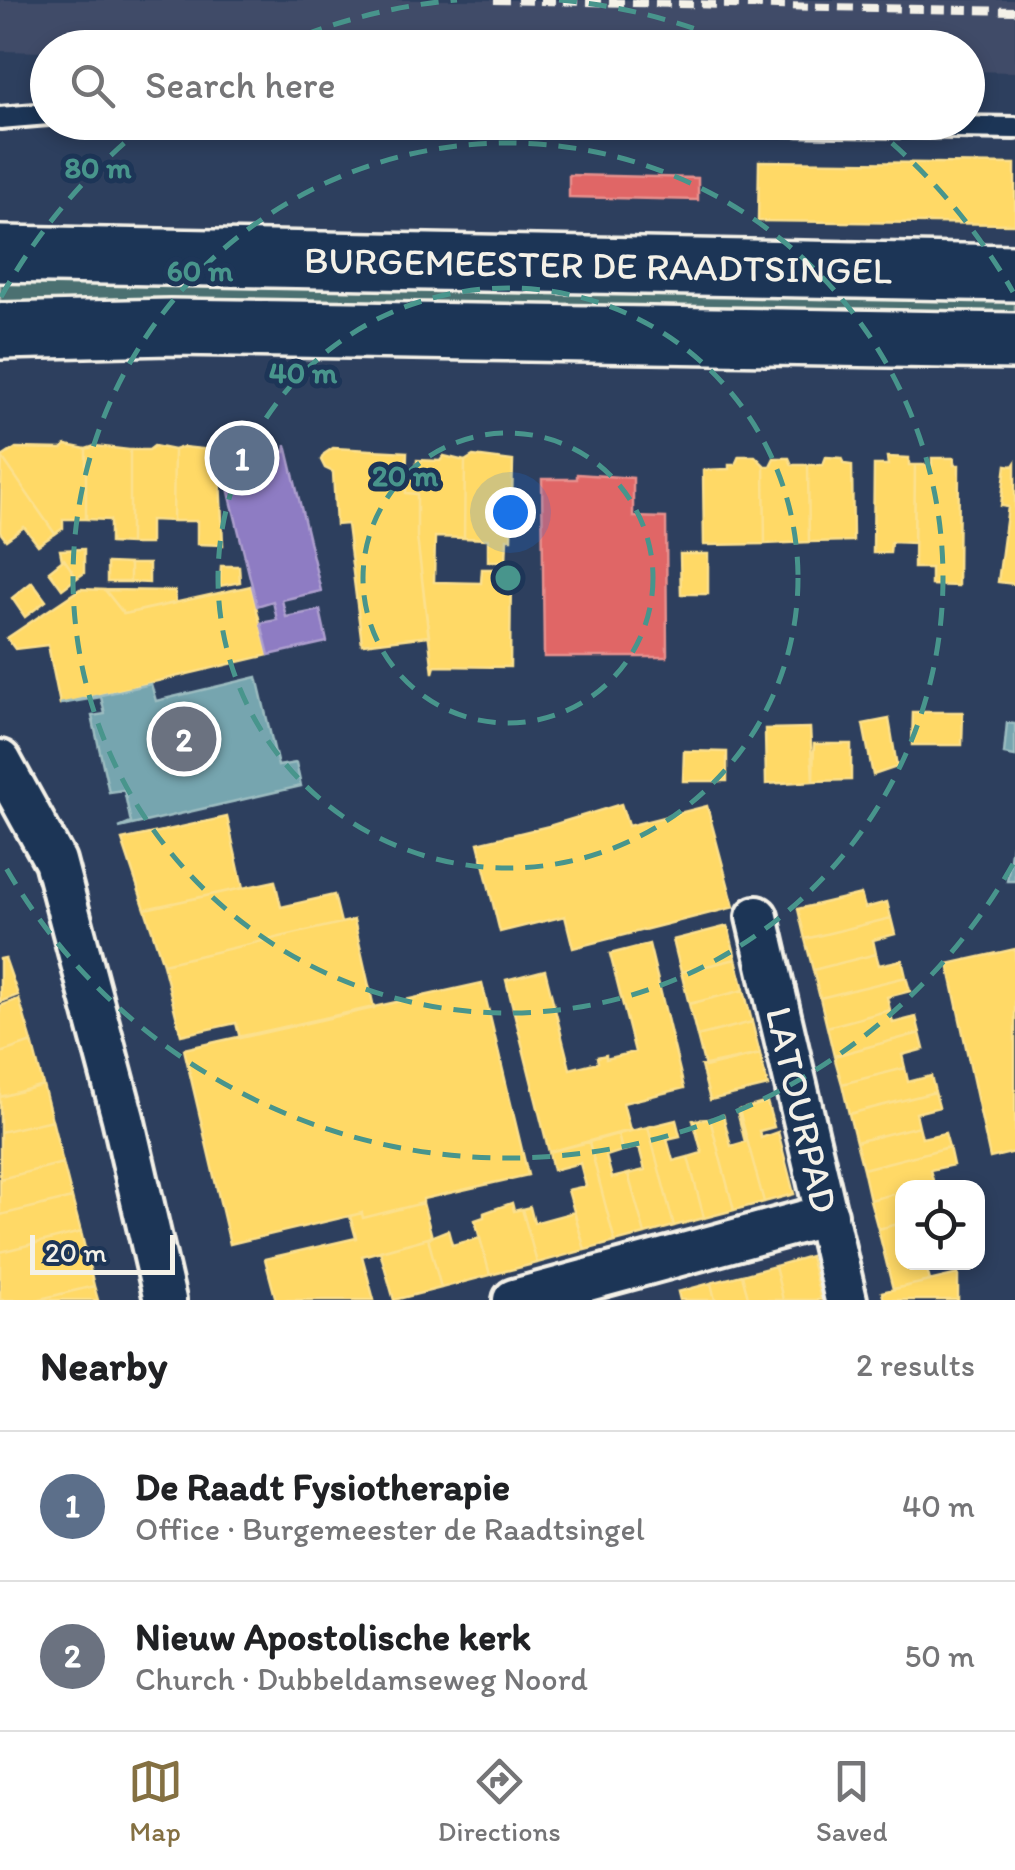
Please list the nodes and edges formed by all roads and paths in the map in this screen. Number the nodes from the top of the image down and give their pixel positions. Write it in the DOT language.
graph roads {
  1 [pos="30,116"];
  2 [pos="0,118"];
  3 [pos="985,128"];
  4 [pos="1015,128"];
  5 [pos="0,254"];
  6 [pos="1015,273"];
  7 [pos="0,331"];
  8 [pos="1015,341"];
  9 [pos="0,761"];
  10 [pos="757,917"];
  11 [pos="827,1216"];
  12 [pos="165,1300"];
  13 [pos="514,1300"];
  14 [pos="846,1300"];
  1 -- 2 [label="lane"];
  3 -- 4 [label="lane"];
  5 -- 6 [label="main road, BURGEMEESTER DE RAADTSINGEL"];
  7 -- 8 [label="main road, BURGEMEESTER DE RAADTSINGEL"];
  9 -- 12 [label="street"];
  10 -- 11 [label="street, LATOURPAD"];
  11 -- 13 [label="street"];
  11 -- 14 [label="street, LATOURPAD"];
}
